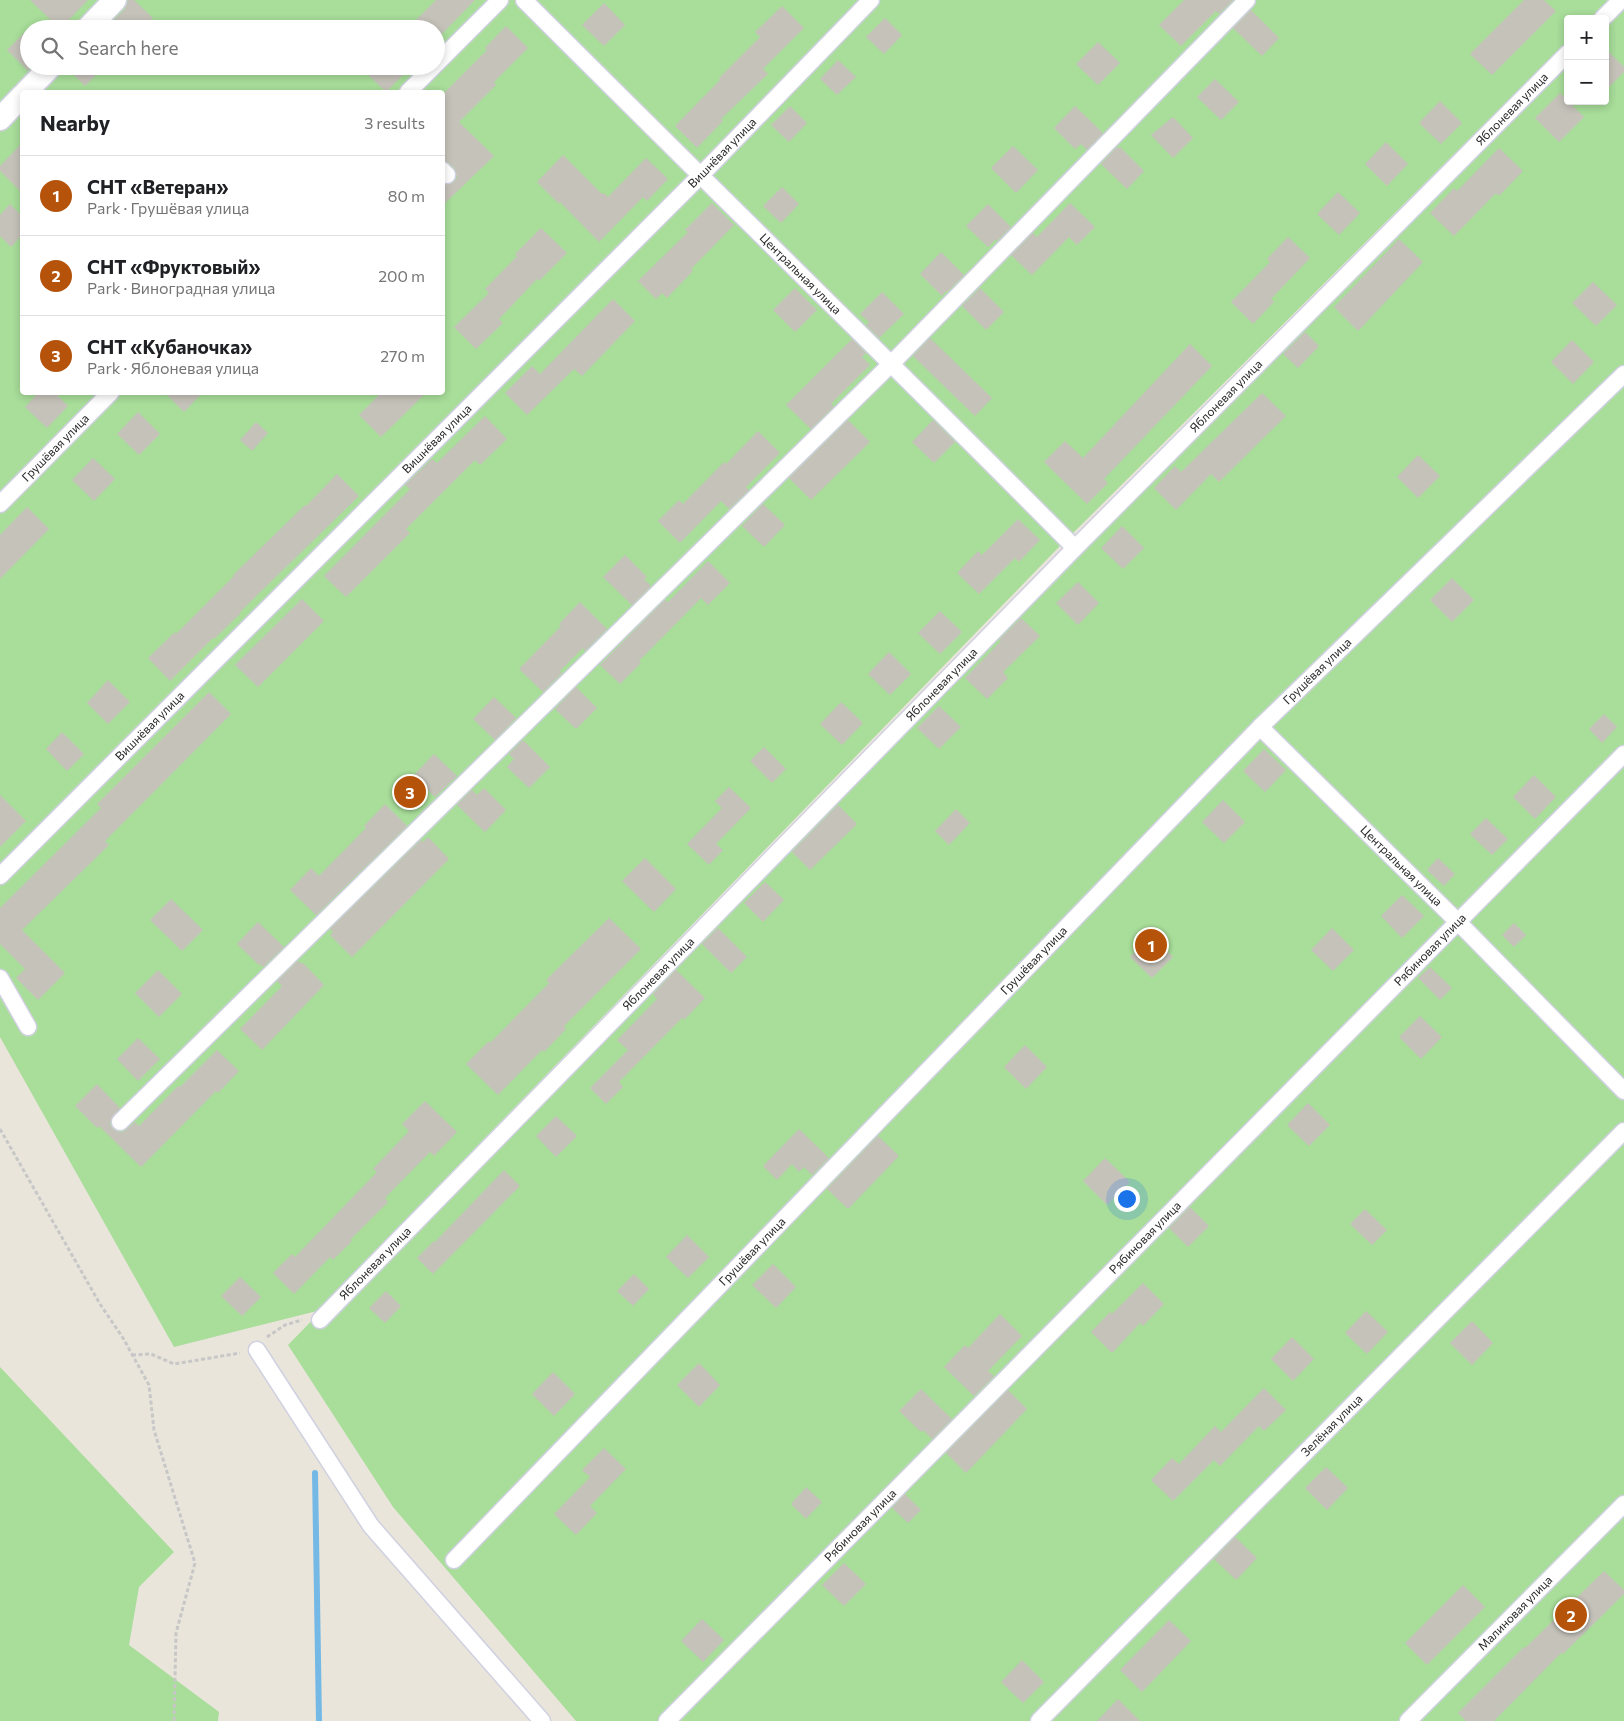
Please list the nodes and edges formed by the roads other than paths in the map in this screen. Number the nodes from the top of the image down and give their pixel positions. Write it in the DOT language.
graph roads {
  1 [pos="115,0"];
  2 [pos="500,0"];
  3 [pos="524,0"];
  4 [pos="870,0"];
  5 [pos="1247,0"];
  6 [pos="1621,0"];
  7 [pos="1606,15"];
  8 [pos="96,20"];
  9 [pos="445,55"];
  10 [pos="1564,57"];
  11 [pos="42,75"];
  12 [pos="425,75"];
  13 [pos="28,90"];
  14 [pos="410,90"];
  15 [pos="20,98"];
  16 [pos="0,119"];
  17 [pos="700,176"];
  18 [pos="892,363"];
  19 [pos="1624,374"];
  20 [pos="108,395"];
  21 [pos="0,504"];
  22 [pos="1075,548"];
  23 [pos="1260,727"];
  24 [pos="1624,754"];
  25 [pos="0,876"];
  26 [pos="1457,921"];
  27 [pos="0,978"];
  28 [pos="28,1026"];
  29 [pos="1624,1091"];
  30 [pos="120,1122"];
  31 [pos="1624,1131"];
  32 [pos="320,1320"];
  33 [pos="257,1350"];
  34 [pos="1624,1504"];
  35 [pos="1624,1515"];
  36 [pos="454,1560"];
  37 [pos="542,1721"];
  38 [pos="667,1721"];
  39 [pos="1039,1721"];
  40 [pos="1408,1721"];
  41 [pos="1418,1721"];
  1 -- 8 [label="street"];
  2 -- 9 [label="street"];
  3 -- 17 [label="street, Центральная улица"];
  4 -- 17 [label="street, Вишнёвая улица"];
  5 -- 18 [label="street"];
  6 -- 7 [label="street"];
  10 -- 22 [label="street, Яблоневая улица"];
  11 -- 13 [label="street"];
  12 -- 14 [label="street"];
  15 -- 16 [label="street"];
  17 -- 18 [label="street, Центральная улица"];
  17 -- 25 [label="street, Вишнёвая улица"];
  18 -- 22 [label="street, Центральная улица"];
  18 -- 30 [label="street"];
  19 -- 23 [label="street, Грушёвая улица"];
  20 -- 21 [label="street, Грушёвая улица"];
  22 -- 32 [label="street, Яблоневая улица"];
  23 -- 26 [label="street, Центральная улица"];
  23 -- 36 [label="street, Грушёвая улица"];
  24 -- 26 [label="street, Рябиновая улица"];
  26 -- 29 [label="street, Центральная улица"];
  26 -- 38 [label="street, Рябиновая улица"];
  27 -- 28 [label="street"];
  31 -- 39 [label="street, Зелёная улица"];
  33 -- 37 [label="street"];
  34 -- 40 [label="street, Малиновая улица"];
  35 -- 41 [label="street"];
}
